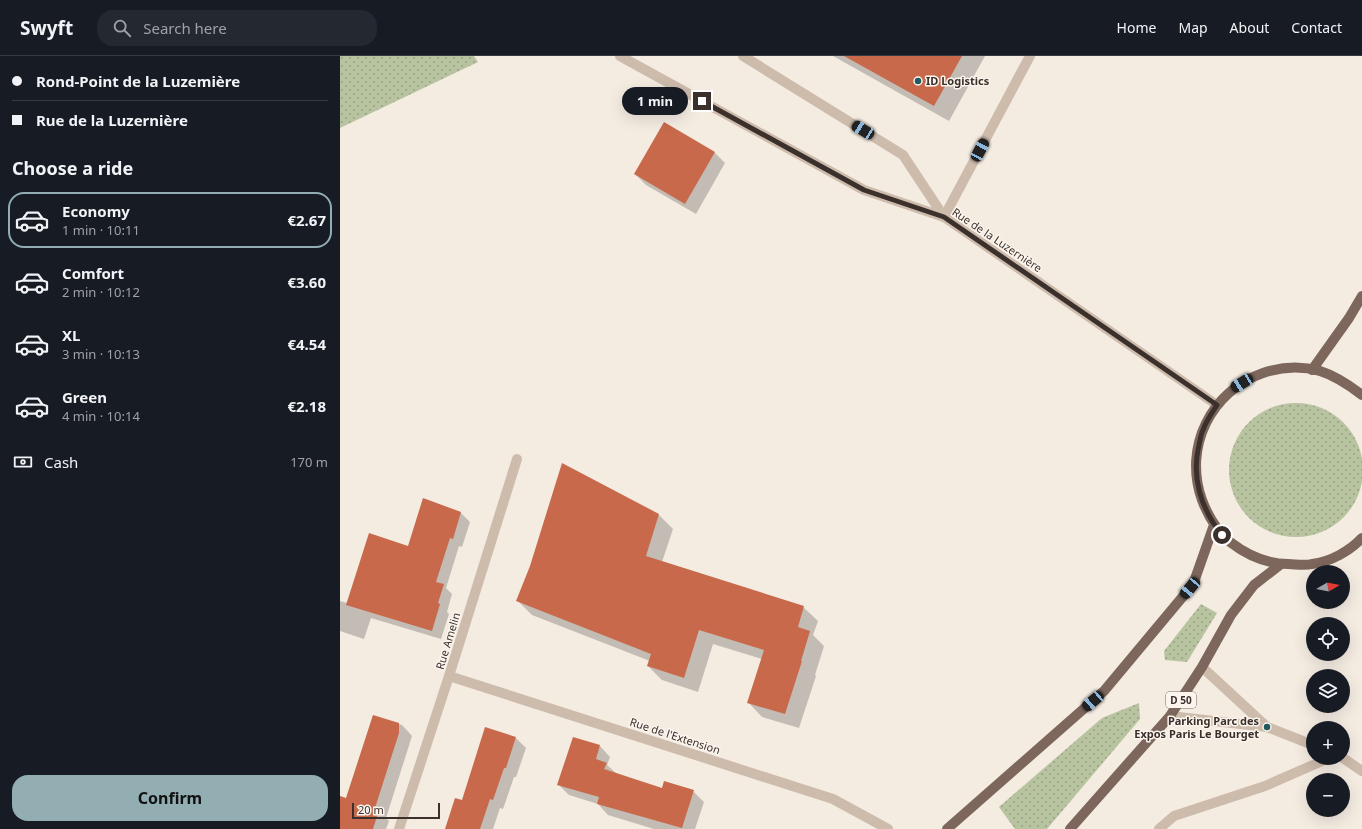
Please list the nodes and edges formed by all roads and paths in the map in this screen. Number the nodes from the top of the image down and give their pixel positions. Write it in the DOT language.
graph roads {
  1 [pos="620,56"];
  2 [pos="743,56"];
  3 [pos="1030,56"];
  4 [pos="944,217"];
  5 [pos="1362,296"];
  6 [pos="1312,370"];
  7 [pos="1362,395"];
  8 [pos="1217,405"];
  9 [pos="517,459"];
  10 [pos="1214,525"];
  11 [pos="1362,538"];
  12 [pos="1281,564"];
  13 [pos="1202,667"];
  14 [pos="449,676"];
  15 [pos="1170,716"];
  16 [pos="1267,727"];
  17 [pos="1306,742"];
  18 [pos="1350,763"];
  19 [pos="1313,765"];
  20 [pos="1362,771"];
  21 [pos="400,829"];
  22 [pos="888,829"];
  23 [pos="948,829"];
  24 [pos="1070,829"];
  25 [pos="1159,829"];
  1 -- 4 [label="street, Rue de la Luzernière"];
  2 -- 4 [label="street"];
  3 -- 4 [label="street"];
  4 -- 8 [label="street, Rue de la Luzernière"];
  5 -- 6 [label="main road"];
  6 -- 7 [label="main road"];
  6 -- 8 [label="main road"];
  8 -- 10 [label="main road"];
  9 -- 14 [label="street, Rue Amelin"];
  10 -- 12 [label="main road"];
  10 -- 23 [label="main road"];
  11 -- 12 [label="main road"];
  12 -- 13 [label="main road, D 50"];
  13 -- 15 [label="main road, D 50"];
  13 -- 16 [label="street"];
  14 -- 21 [label="street, Rue Amelin"];
  14 -- 22 [label="street, Rue de l'Extension"];
  15 -- 16 [label="street"];
  15 -- 24 [label="main road, D 50"];
  16 -- 17 [label="street"];
  18 -- 20 [label="street"];
  19 -- 25 [label="street"];
}
